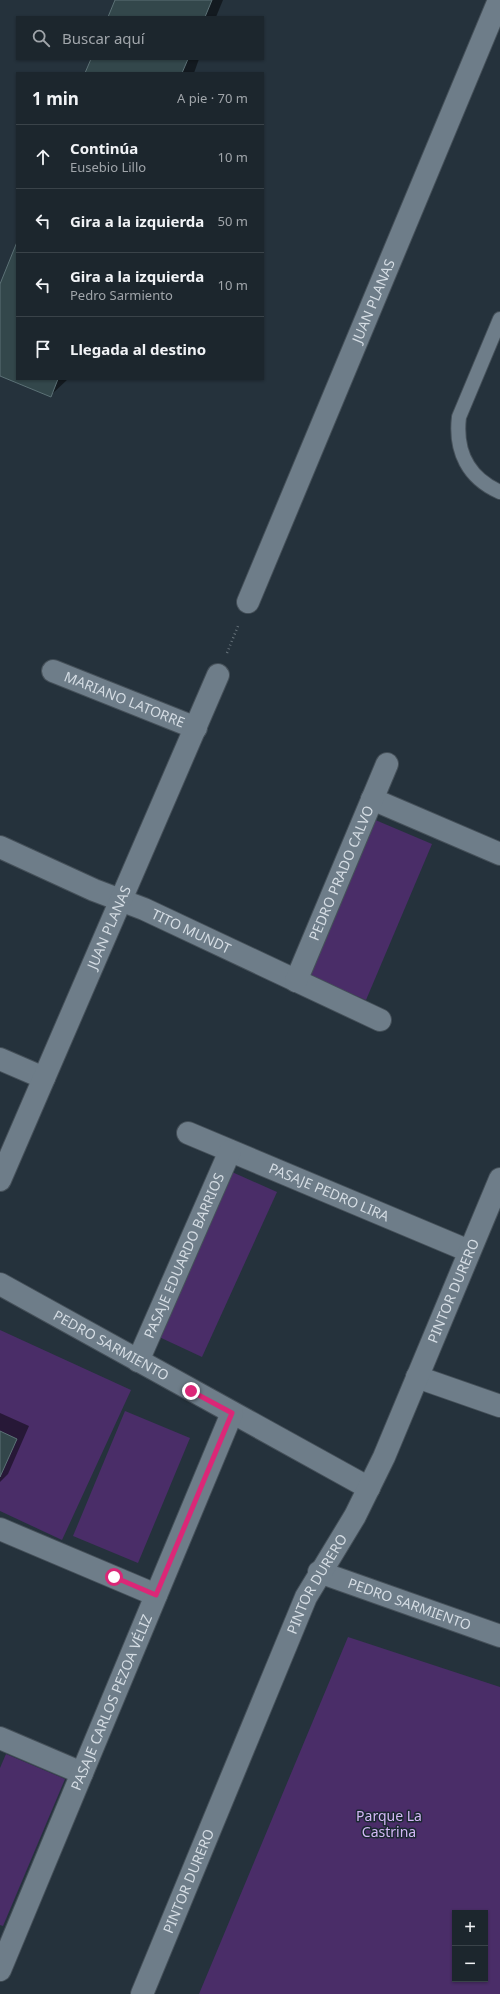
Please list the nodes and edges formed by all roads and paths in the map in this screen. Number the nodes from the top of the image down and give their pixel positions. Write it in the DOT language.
graph roads {
  1 [pos="499,0"];
  2 [pos="500,319"];
  3 [pos="500,492"];
  4 [pos="248,602"];
  5 [pos="54,671"];
  6 [pos="218,675"];
  7 [pos="196,728"];
  8 [pos="387,764"];
  9 [pos="372,799"];
  10 [pos="0,847"];
  11 [pos="500,854"];
  12 [pos="122,900"];
  13 [pos="296,982"];
  14 [pos="380,1020"];
  15 [pos="0,1059"];
  16 [pos="44,1078"];
  17 [pos="188,1133"];
  18 [pos="230,1150"];
  19 [pos="500,1179"];
  20 [pos="0,1180"];
  21 [pos="495,1204"];
  22 [pos="470,1251"];
  23 [pos="0,1284"];
  24 [pos="138,1361"];
  25 [pos="417,1377"];
  26 [pos="500,1406"];
  27 [pos="232,1413"];
  28 [pos="369,1488"];
  29 [pos="0,1529"];
  30 [pos="319,1572"];
  31 [pos="156,1595"];
  32 [pos="500,1636"];
  33 [pos="0,1738"];
  34 [pos="82,1773"];
  35 [pos="5,1945"];
  36 [pos="0,1970"];
  37 [pos="142,1994"];
  1 -- 4 [label="street, JUAN PLANAS"];
  2 -- 3 [label="lane"];
  4 -- 6 [label="path"];
  5 -- 7 [label="street, MARIANO LATORRE"];
  6 -- 7 [label="street, JUAN PLANAS"];
  7 -- 12 [label="street, JUAN PLANAS"];
  8 -- 9 [label="street, PEDRO PRADO CALVO"];
  9 -- 11 [label="street"];
  9 -- 13 [label="street, PEDRO PRADO CALVO"];
  10 -- 12 [label="street, TITO MUNDT"];
  12 -- 13 [label="street, TITO MUNDT"];
  12 -- 16 [label="street, JUAN PLANAS"];
  13 -- 14 [label="street, TITO MUNDT"];
  15 -- 16 [label="street"];
  16 -- 20 [label="street, JUAN PLANAS"];
  17 -- 18 [label="street, PASAJE PEDRO LIRA"];
  18 -- 22 [label="street, PASAJE PEDRO LIRA"];
  18 -- 24 [label="street, PASAJE EDUARDO BARRIOS"];
  19 -- 21 [label="street, PINTOR DURERO"];
  21 -- 22 [label="street, PINTOR DURERO"];
  22 -- 25 [label="street, PINTOR DURERO"];
  23 -- 24 [label="street, PEDRO SARMIENTO"];
  24 -- 27 [label="street, PEDRO SARMIENTO"];
  25 -- 26 [label="street"];
  25 -- 28 [label="street, PINTOR DURERO"];
  27 -- 28 [label="street, PEDRO SARMIENTO"];
  27 -- 31 [label="street, PASAJE CARLOS PEZOA VÉLIZ"];
  28 -- 30 [label="street, PINTOR DURERO"];
  29 -- 31 [label="street"];
  30 -- 32 [label="street, PEDRO SARMIENTO"];
  30 -- 37 [label="street, PINTOR DURERO"];
  31 -- 34 [label="street, PASAJE CARLOS PEZOA VÉLIZ"];
  33 -- 34 [label="street"];
  34 -- 35 [label="street, PASAJE CARLOS PEZOA VÉLIZ"];
  35 -- 36 [label="street, PASAJE CARLOS PEZOA VÉLIZ"];
}
